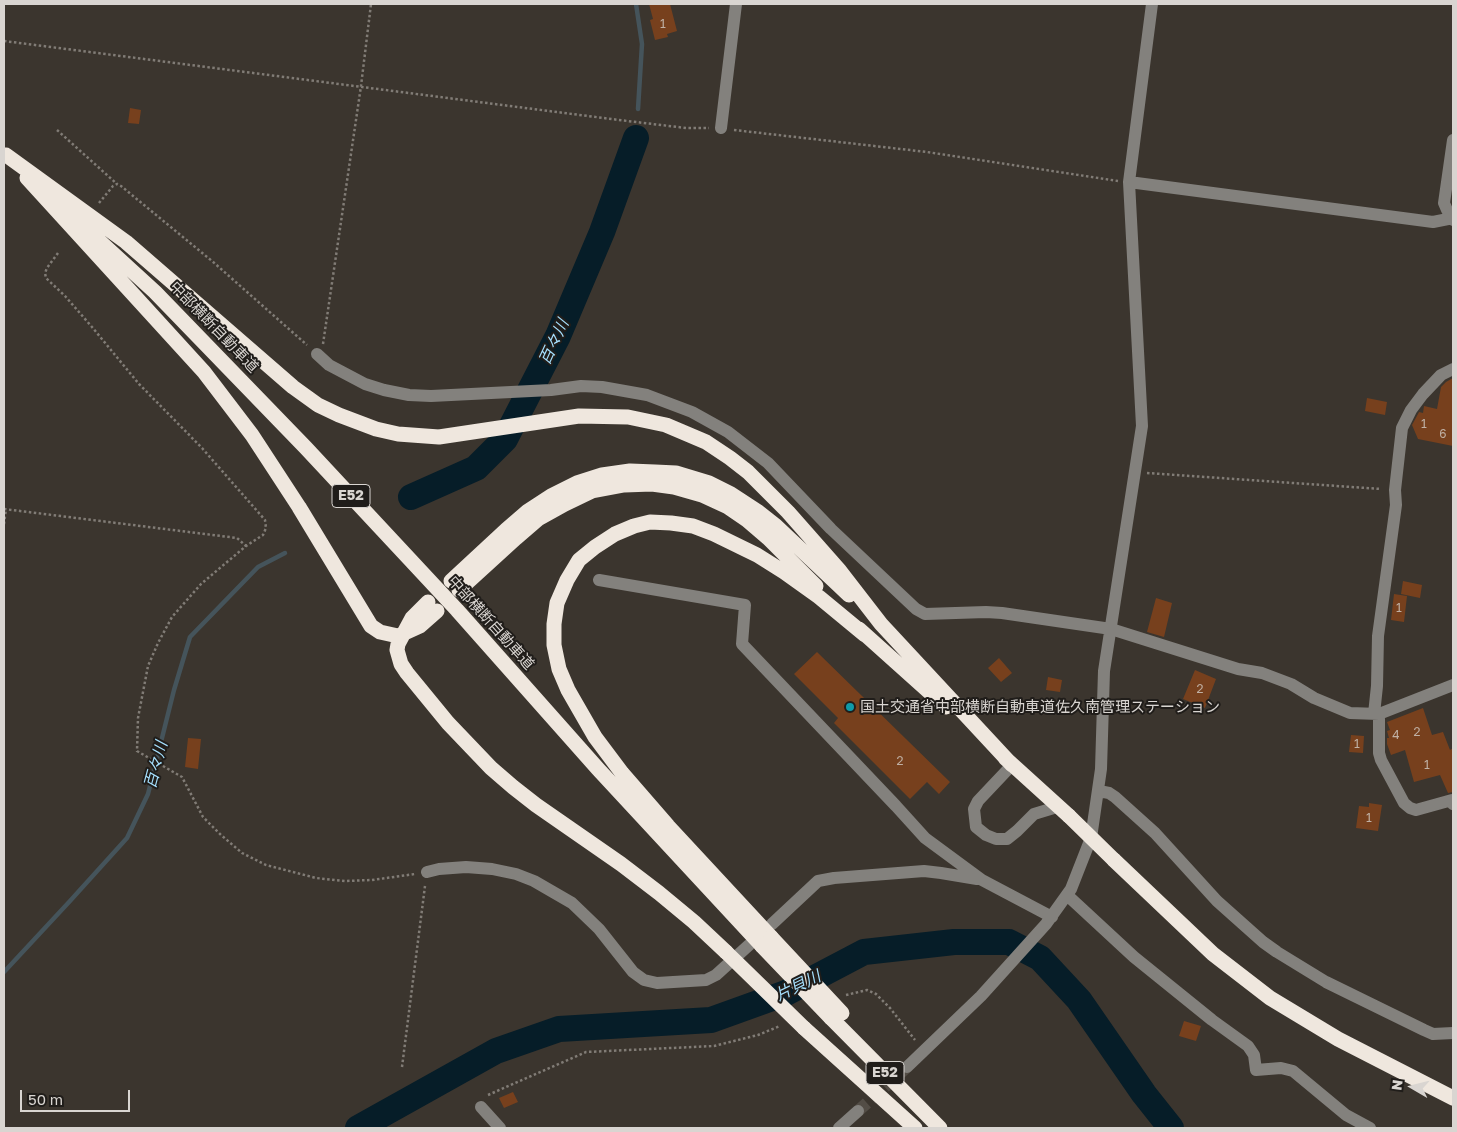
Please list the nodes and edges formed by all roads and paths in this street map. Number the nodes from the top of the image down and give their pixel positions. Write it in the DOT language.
graph roads {
  1 [pos="371,4"];
  2 [pos="736,4"];
  3 [pos="1152,4"];
  4 [pos="4,40"];
  5 [pos="361,86"];
  6 [pos="721,128"];
  7 [pos="57,130"];
  8 [pos="1453,140"];
  9 [pos="5,154"];
  10 [pos="1129,182"];
  11 [pos="117,184"];
  12 [pos="99,203"];
  13 [pos="1453,219"];
  14 [pos="58,253"];
  15 [pos="317,354"];
  16 [pos="1453,370"];
  17 [pos="1136,472"];
  18 [pos="1395,490"];
  19 [pos="5,509"];
  20 [pos="4,524"];
  21 [pos="246,546"];
  22 [pos="599,580"];
  23 [pos="433,606"];
  24 [pos="881,624"];
  25 [pos="1111,629"];
  26 [pos="403,634"];
  27 [pos="865,635"];
  28 [pos="1453,685"];
  29 [pos="1376,714"];
  30 [pos="1012,765"];
  31 [pos="1099,791"];
  32 [pos="1453,804"];
  33 [pos="1063,812"];
  34 [pos="427,872"];
  35 [pos="982,880"];
  36 [pos="1067,895"];
  37 [pos="1049,920"];
  38 [pos="764,938"];
  39 [pos="839,996"];
  40 [pos="786,1023"];
  41 [pos="1453,1033"];
  42 [pos="923,1052"];
  43 [pos="402,1067"];
  44 [pos="907,1067"];
  45 [pos="1453,1098"];
  46 [pos="481,1107"];
  47 [pos="858,1111"];
  48 [pos="842,1127"];
  49 [pos="500,1128"];
  50 [pos="915,1128"];
  51 [pos="940,1128"];
  52 [pos="1370,1128"];
  1 -- 5 [label="path"];
  2 -- 6 [label="street"];
  3 -- 10 [label="street"];
  4 -- 5 [label="path"];
  5 -- 6 [label="path"];
  5 -- 15 [label="path"];
  6 -- 10 [label="path"];
  7 -- 11 [label="path"];
  8 -- 13 [label="street"];
  9 -- 24 [label="highway"];
  9 -- 26 [label="highway"];
  9 -- 38 [label="highway, 中部横断自動車道 / E52"];
  10 -- 13 [label="street"];
  10 -- 17 [label="street"];
  11 -- 12 [label="path"];
  11 -- 15 [label="path"];
  14 -- 21 [label="path"];
  15 -- 25 [label="street"];
  16 -- 18 [label="street"];
  17 -- 18 [label="path"];
  17 -- 25 [label="street"];
  18 -- 29 [label="street"];
  19 -- 20 [label="path"];
  19 -- 21 [label="path"];
  21 -- 34 [label="path"];
  22 -- 35 [label="street"];
  23 -- 26 [label="highway"];
  24 -- 27 [label="highway"];
  24 -- 30 [label="highway"];
  25 -- 29 [label="street"];
  25 -- 31 [label="street"];
  26 -- 50 [label="highway, bridge"];
  27 -- 30 [label="highway"];
  27 -- 38 [label="highway"];
  28 -- 29 [label="street"];
  29 -- 32 [label="street"];
  30 -- 33 [label="highway"];
  30 -- 33 [label="street"];
  31 -- 36 [label="street"];
  31 -- 41 [label="street"];
  33 -- 45 [label="highway, bridge"];
  34 -- 38 [label="street"];
  34 -- 43 [label="path"];
  35 -- 37 [label="street"];
  35 -- 38 [label="street"];
  36 -- 37 [label="street"];
  36 -- 52 [label="street"];
  37 -- 42 [label="street"];
  38 -- 51 [label="highway, 中部横断自動車道 / E52, bridge"];
  39 -- 42 [label="path"];
  40 -- 46 [label="path"];
  42 -- 44 [label="street"];
  46 -- 49 [label="street"];
  47 -- 48 [label="street"];
}
